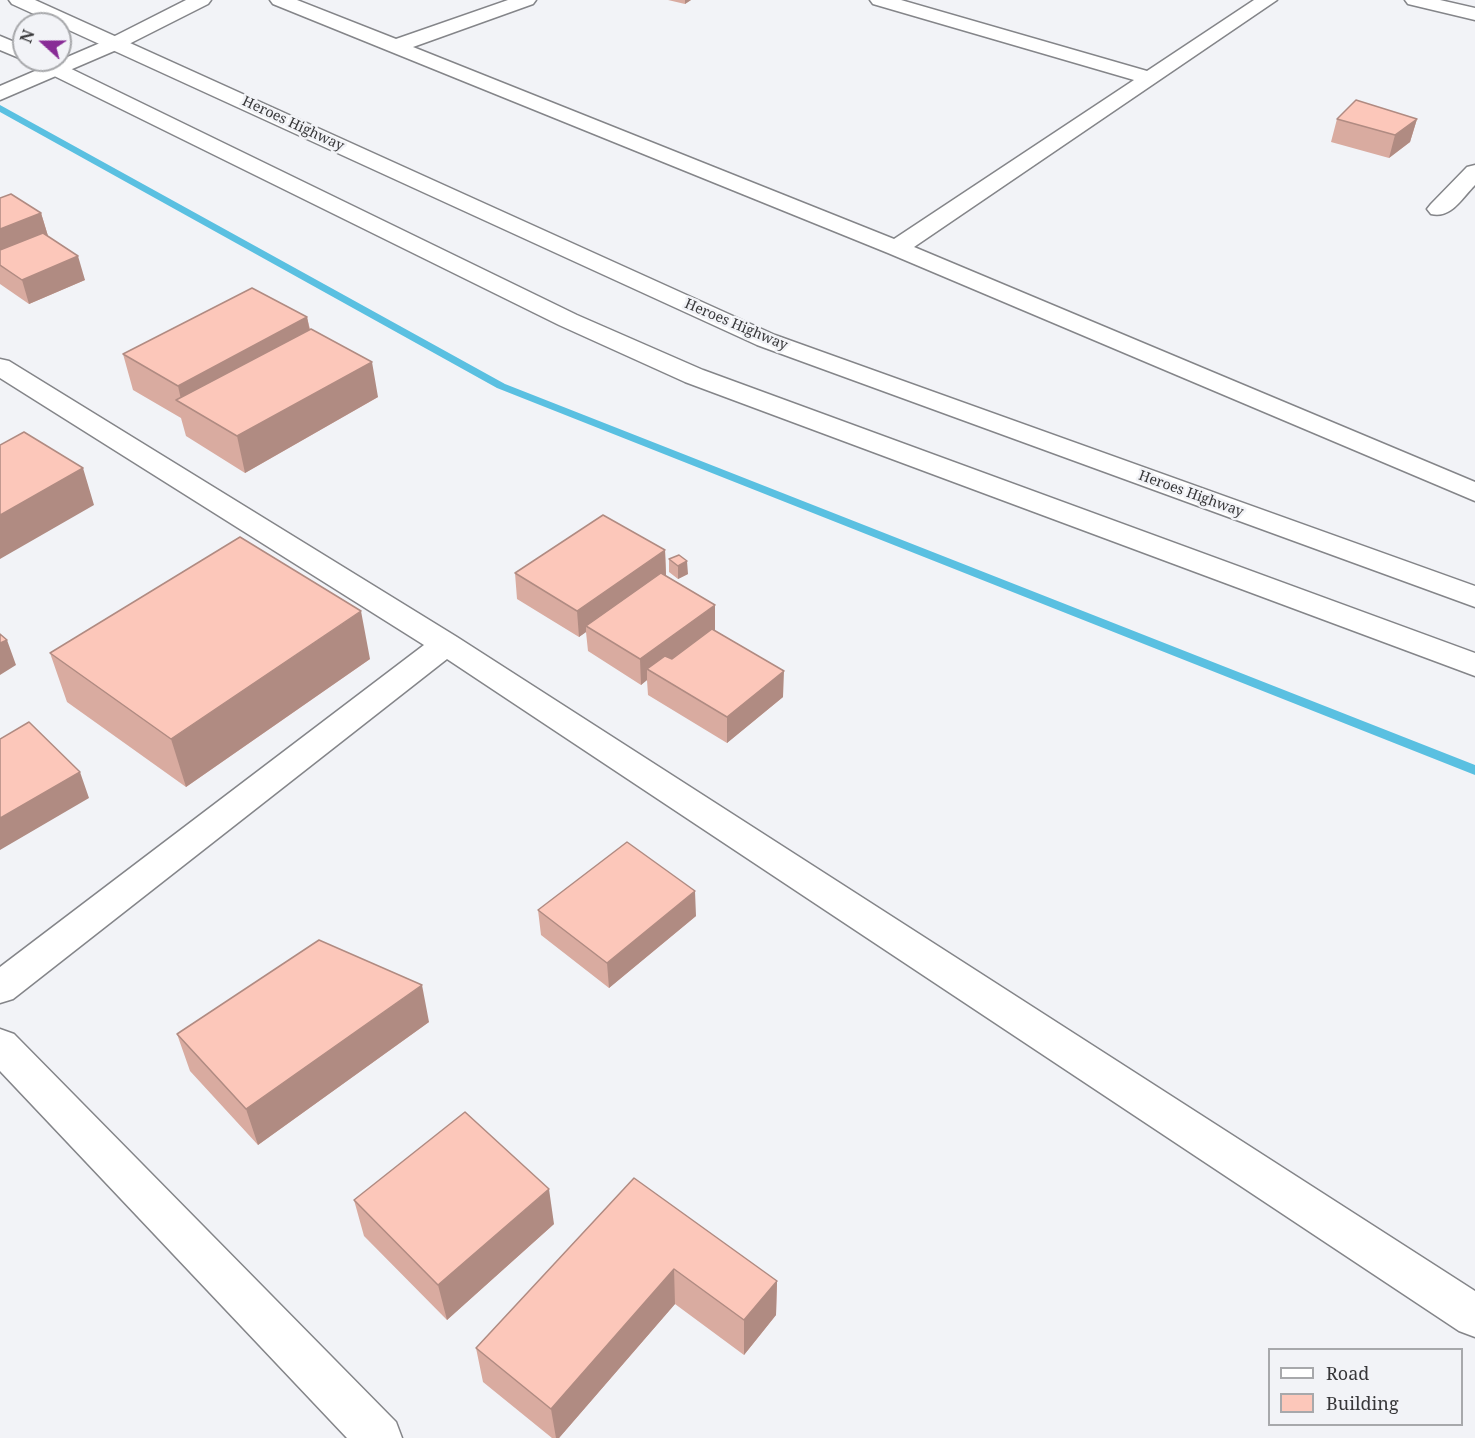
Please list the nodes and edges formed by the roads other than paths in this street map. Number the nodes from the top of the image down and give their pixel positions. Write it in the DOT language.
graph roads {
  1 [pos="19,0"];
  2 [pos="187,0"];
  3 [pos="201,0"];
  4 [pos="280,0"];
  5 [pos="526,0"];
  6 [pos="880,0"];
  7 [pos="1267,0"];
  8 [pos="1415,0"];
  9 [pos="1475,14"];
  10 [pos="92,34"];
  11 [pos="72,43"];
  12 [pos="114,44"];
  13 [pos="396,46"];
  14 [pos="72,62"];
  15 [pos="49,72"];
  16 [pos="62,72"];
  17 [pos="1150,78"];
  18 [pos="0,94"];
  19 [pos="1475,172"];
  20 [pos="1439,209"];
  21 [pos="896,248"];
  22 [pos="0,367"];
  23 [pos="1475,492"];
  24 [pos="1475,597"];
  25 [pos="446,644"];
  26 [pos="1475,665"];
  27 [pos="0,988"];
  28 [pos="0,1044"];
  29 [pos="1475,1316"];
  30 [pos="379,1438"];
  1 -- 10 [label="street, Heroes Highway"];
  2 -- 10 [label="street"];
  3 -- 12 [label="street"];
  4 -- 13 [label="street"];
  5 -- 13 [label="street"];
  6 -- 17 [label="street"];
  7 -- 17 [label="street"];
  8 -- 9 [label="street"];
  10 -- 11 [label="street"];
  10 -- 12 [label="street, Heroes Highway"];
  12 -- 14 [label="street"];
  12 -- 24 [label="street, Heroes Highway"];
  13 -- 21 [label="street"];
  15 -- 18 [label="street"];
  16 -- 26 [label="street"];
  17 -- 21 [label="street"];
  19 -- 20 [label="street"];
  21 -- 23 [label="street"];
  22 -- 25 [label="street"];
  25 -- 27 [label="street"];
  25 -- 29 [label="street"];
  28 -- 30 [label="street"];
}
